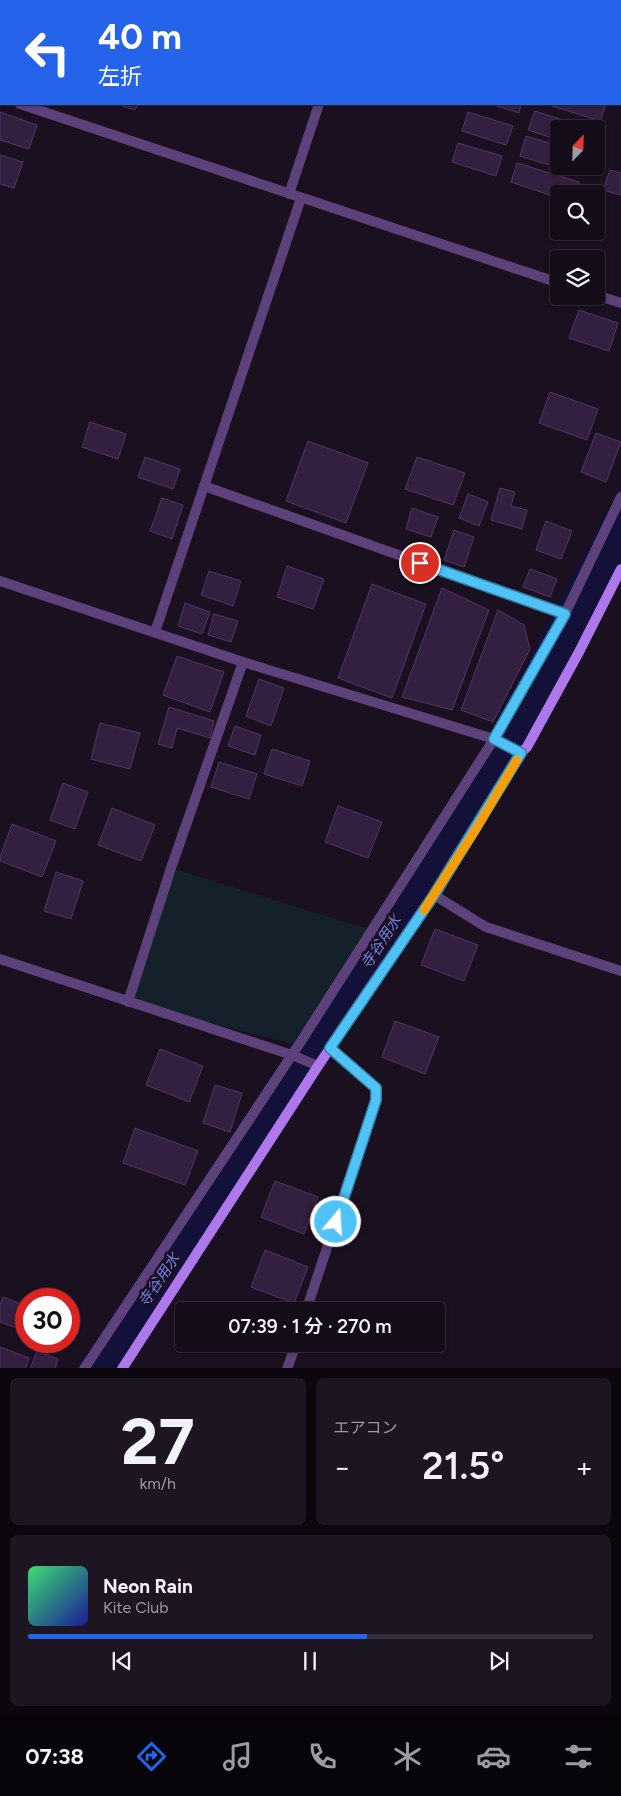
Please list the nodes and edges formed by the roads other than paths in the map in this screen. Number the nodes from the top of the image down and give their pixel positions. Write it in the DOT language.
graph roads {
  1 [pos="23,105"];
  2 [pos="318,105"];
  3 [pos="289,194"];
  4 [pos="301,198"];
  5 [pos="550,280"];
  6 [pos="605,298"];
  7 [pos="621,303"];
  8 [pos="204,486"];
  9 [pos="621,497"];
  10 [pos="621,569"];
  11 [pos="0,581"];
  12 [pos="565,614"];
  13 [pos="155,632"];
  14 [pos="243,662"];
  15 [pos="496,741"];
  16 [pos="518,751"];
  17 [pos="434,895"];
  18 [pos="0,959"];
  19 [pos="621,971"];
  20 [pos="128,1002"];
  21 [pos="330,1048"];
  22 [pos="292,1056"];
  23 [pos="317,1065"];
  24 [pos="309,1302"];
  25 [pos="293,1352"];
  26 [pos="84,1368"];
  27 [pos="122,1368"];
  28 [pos="287,1368"];
  1 -- 3 [label="street"];
  2 -- 3 [label="street"];
  3 -- 4 [label="street"];
  4 -- 5 [label="street"];
  4 -- 8 [label="street"];
  6 -- 7 [label="street"];
  8 -- 12 [label="street"];
  8 -- 13 [label="street"];
  9 -- 12 [label="street"];
  10 -- 16 [label="street"];
  11 -- 13 [label="street"];
  12 -- 15 [label="street"];
  13 -- 14 [label="street"];
  14 -- 15 [label="street"];
  14 -- 20 [label="street"];
  15 -- 16 [label="street"];
  15 -- 22 [label="street"];
  16 -- 17 [label="street"];
  17 -- 19 [label="street"];
  17 -- 21 [label="street"];
  18 -- 20 [label="street"];
  20 -- 22 [label="street"];
  21 -- 23 [label="street"];
  21 -- 24 [label="street"];
  22 -- 23 [label="street"];
  22 -- 26 [label="street"];
  23 -- 27 [label="street"];
  25 -- 28 [label="street"];
}
